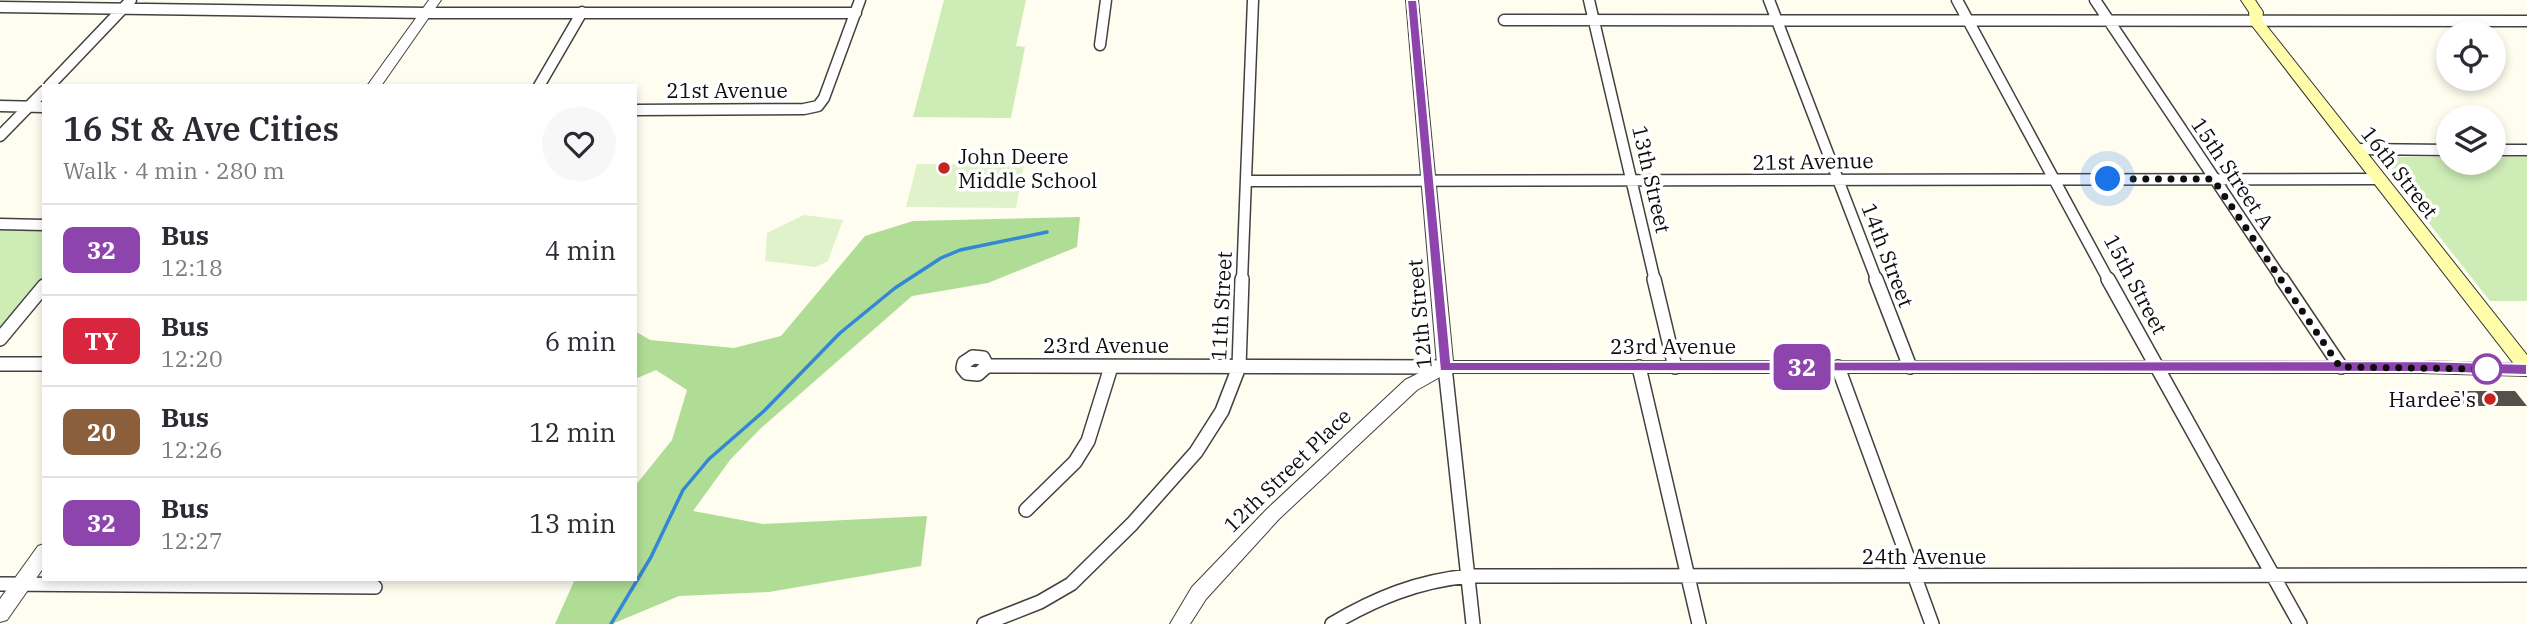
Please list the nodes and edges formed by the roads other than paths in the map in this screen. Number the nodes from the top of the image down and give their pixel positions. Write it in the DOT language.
graph roads {
  1 [pos="131,0"];
  2 [pos="435,0"];
  3 [pos="649,0"];
  4 [pos="860,0"];
  5 [pos="1106,0"];
  6 [pos="1253,0"];
  7 [pos="1412,0"];
  8 [pos="1589,0"];
  9 [pos="1769,0"];
  10 [pos="1957,0"];
  11 [pos="2095,0"];
  12 [pos="2234,0"];
  13 [pos="2248,0"];
  14 [pos="0,7"];
  15 [pos="122,9"];
  16 [pos="426,12"];
  17 [pos="582,12"];
  18 [pos="643,12"];
  19 [pos="856,12"];
  20 [pos="2107,19"];
  21 [pos="1504,20"];
  22 [pos="1594,20"];
  23 [pos="1776,20"];
  24 [pos="1968,20"];
  25 [pos="2255,20"];
  26 [pos="2527,21"];
  27 [pos="1100,45"];
  28 [pos="51,84"];
  29 [pos="375,84"];
  30 [pos="540,84"];
  31 [pos="42,94"];
  32 [pos="0,106"];
  33 [pos="29,107"];
  34 [pos="42,107"];
  35 [pos="637,110"];
  36 [pos="0,136"];
  37 [pos="2355,149"];
  38 [pos="2436,150"];
  39 [pos="2506,150"];
  40 [pos="2527,150"];
  41 [pos="2056,179"];
  42 [pos="2213,179"];
  43 [pos="2379,179"];
  44 [pos="1836,180"];
  45 [pos="1247,181"];
  46 [pos="1429,181"];
  47 [pos="1631,181"];
  48 [pos="0,224"];
  49 [pos="42,225"];
  50 [pos="42,288"];
  51 [pos="2492,322"];
  52 [pos="0,339"];
  53 [pos="2527,344"];
  54 [pos="0,364"];
  55 [pos="42,364"];
  56 [pos="987,366"];
  57 [pos="1111,367"];
  58 [pos="1239,367"];
  59 [pos="1445,367"];
  60 [pos="1639,367"];
  61 [pos="1675,367"];
  62 [pos="1838,367"];
  63 [pos="1910,367"];
  64 [pos="2157,367"];
  65 [pos="2340,367"];
  66 [pos="2527,369"];
  67 [pos="1026,510"];
  68 [pos="42,555"];
  69 [pos="2527,575"];
  70 [pos="1469,576"];
  71 [pos="1689,576"];
  72 [pos="2274,576"];
  73 [pos="1916,577"];
  74 [pos="0,584"];
  75 [pos="21,584"];
  76 [pos="375,587"];
  77 [pos="0,614"];
  78 [pos="984,624"];
  79 [pos="1179,624"];
  80 [pos="1332,624"];
  81 [pos="1474,624"];
  82 [pos="1699,624"];
  83 [pos="1932,624"];
  84 [pos="2300,624"];
  1 -- 15 [label="street"];
  2 -- 16 [label="street"];
  3 -- 18 [label="street"];
  4 -- 19 [label="street"];
  5 -- 27 [label="street"];
  6 -- 45 [label="street, 11th Street"];
  7 -- 46 [label="street, 12th Street"];
  8 -- 22 [label="street, 13th Street"];
  9 -- 23 [label="street, 14th Street"];
  10 -- 24 [label="street, 15th Street"];
  11 -- 20 [label="street, 15th Street A"];
  12 -- 25 [label="main road"];
  13 -- 25 [label="main road, 16th Street"];
  14 -- 15 [label="street"];
  15 -- 16 [label="street"];
  15 -- 28 [label="street"];
  16 -- 17 [label="street"];
  16 -- 29 [label="street"];
  17 -- 18 [label="street"];
  17 -- 30 [label="street"];
  18 -- 19 [label="street"];
  19 -- 35 [label="street, 21st Avenue"];
  20 -- 24 [label="street"];
  20 -- 25 [label="street"];
  20 -- 42 [label="street, 15th Street A"];
  21 -- 22 [label="street"];
  22 -- 23 [label="street"];
  22 -- 47 [label="street, 13th Street"];
  23 -- 24 [label="street"];
  23 -- 44 [label="street, 14th Street"];
  24 -- 41 [label="street, 15th Street"];
  25 -- 26 [label="street"];
  25 -- 37 [label="main road, 16th Street"];
  31 -- 33 [label="street"];
  32 -- 33 [label="street"];
  33 -- 34 [label="street"];
  33 -- 36 [label="street"];
  37 -- 38 [label="street"];
  37 -- 43 [label="main road, 16th Street"];
  39 -- 40 [label="street"];
  41 -- 42 [label="street, 21st Avenue"];
  41 -- 44 [label="street, 21st Avenue"];
  41 -- 64 [label="street, 15th Street"];
  42 -- 43 [label="street, 21st Avenue"];
  42 -- 65 [label="street, 15th Street A"];
  43 -- 51 [label="main road, 16th Street"];
  44 -- 47 [label="street, 21st Avenue"];
  44 -- 63 [label="street, 14th Street"];
  45 -- 46 [label="street, 21st Avenue"];
  45 -- 58 [label="street, 11th Street"];
  46 -- 47 [label="street, 21st Avenue"];
  46 -- 59 [label="street, 12th Street"];
  47 -- 61 [label="street, 13th Street"];
  48 -- 49 [label="street"];
  50 -- 52 [label="street"];
  51 -- 53 [label="main road"];
  51 -- 66 [label="main road, 16th Street"];
  54 -- 55 [label="street"];
  56 -- 57 [label="street, 23rd Avenue"];
  57 -- 58 [label="street, 23rd Avenue"];
  57 -- 67 [label="street"];
  58 -- 59 [label="street, 23rd Avenue"];
  58 -- 78 [label="street, 11th Street"];
  59 -- 60 [label="street, 23rd Avenue"];
  59 -- 70 [label="street, 12th Street"];
  59 -- 79 [label="street, 12th Street Place"];
  60 -- 61 [label="street, 23rd Avenue"];
  60 -- 71 [label="street"];
  61 -- 62 [label="street, 23rd Avenue"];
  62 -- 63 [label="street, 23rd Avenue"];
  62 -- 73 [label="street"];
  63 -- 64 [label="street, 23rd Avenue"];
  64 -- 65 [label="street, 23rd Avenue"];
  64 -- 72 [label="street, 15th Street"];
  65 -- 66 [label="street, 23rd Avenue"];
  68 -- 75 [label="street"];
  69 -- 72 [label="street, 24th Avenue"];
  70 -- 71 [label="street, 24th Avenue"];
  70 -- 80 [label="street, 24th Avenue"];
  70 -- 81 [label="street, 12th Street"];
  71 -- 73 [label="street, 24th Avenue"];
  71 -- 82 [label="street"];
  72 -- 73 [label="street, 24th Avenue"];
  72 -- 84 [label="street, 15th Street"];
  73 -- 83 [label="street"];
  74 -- 75 [label="street"];
  75 -- 76 [label="street"];
  75 -- 77 [label="street"];
}
